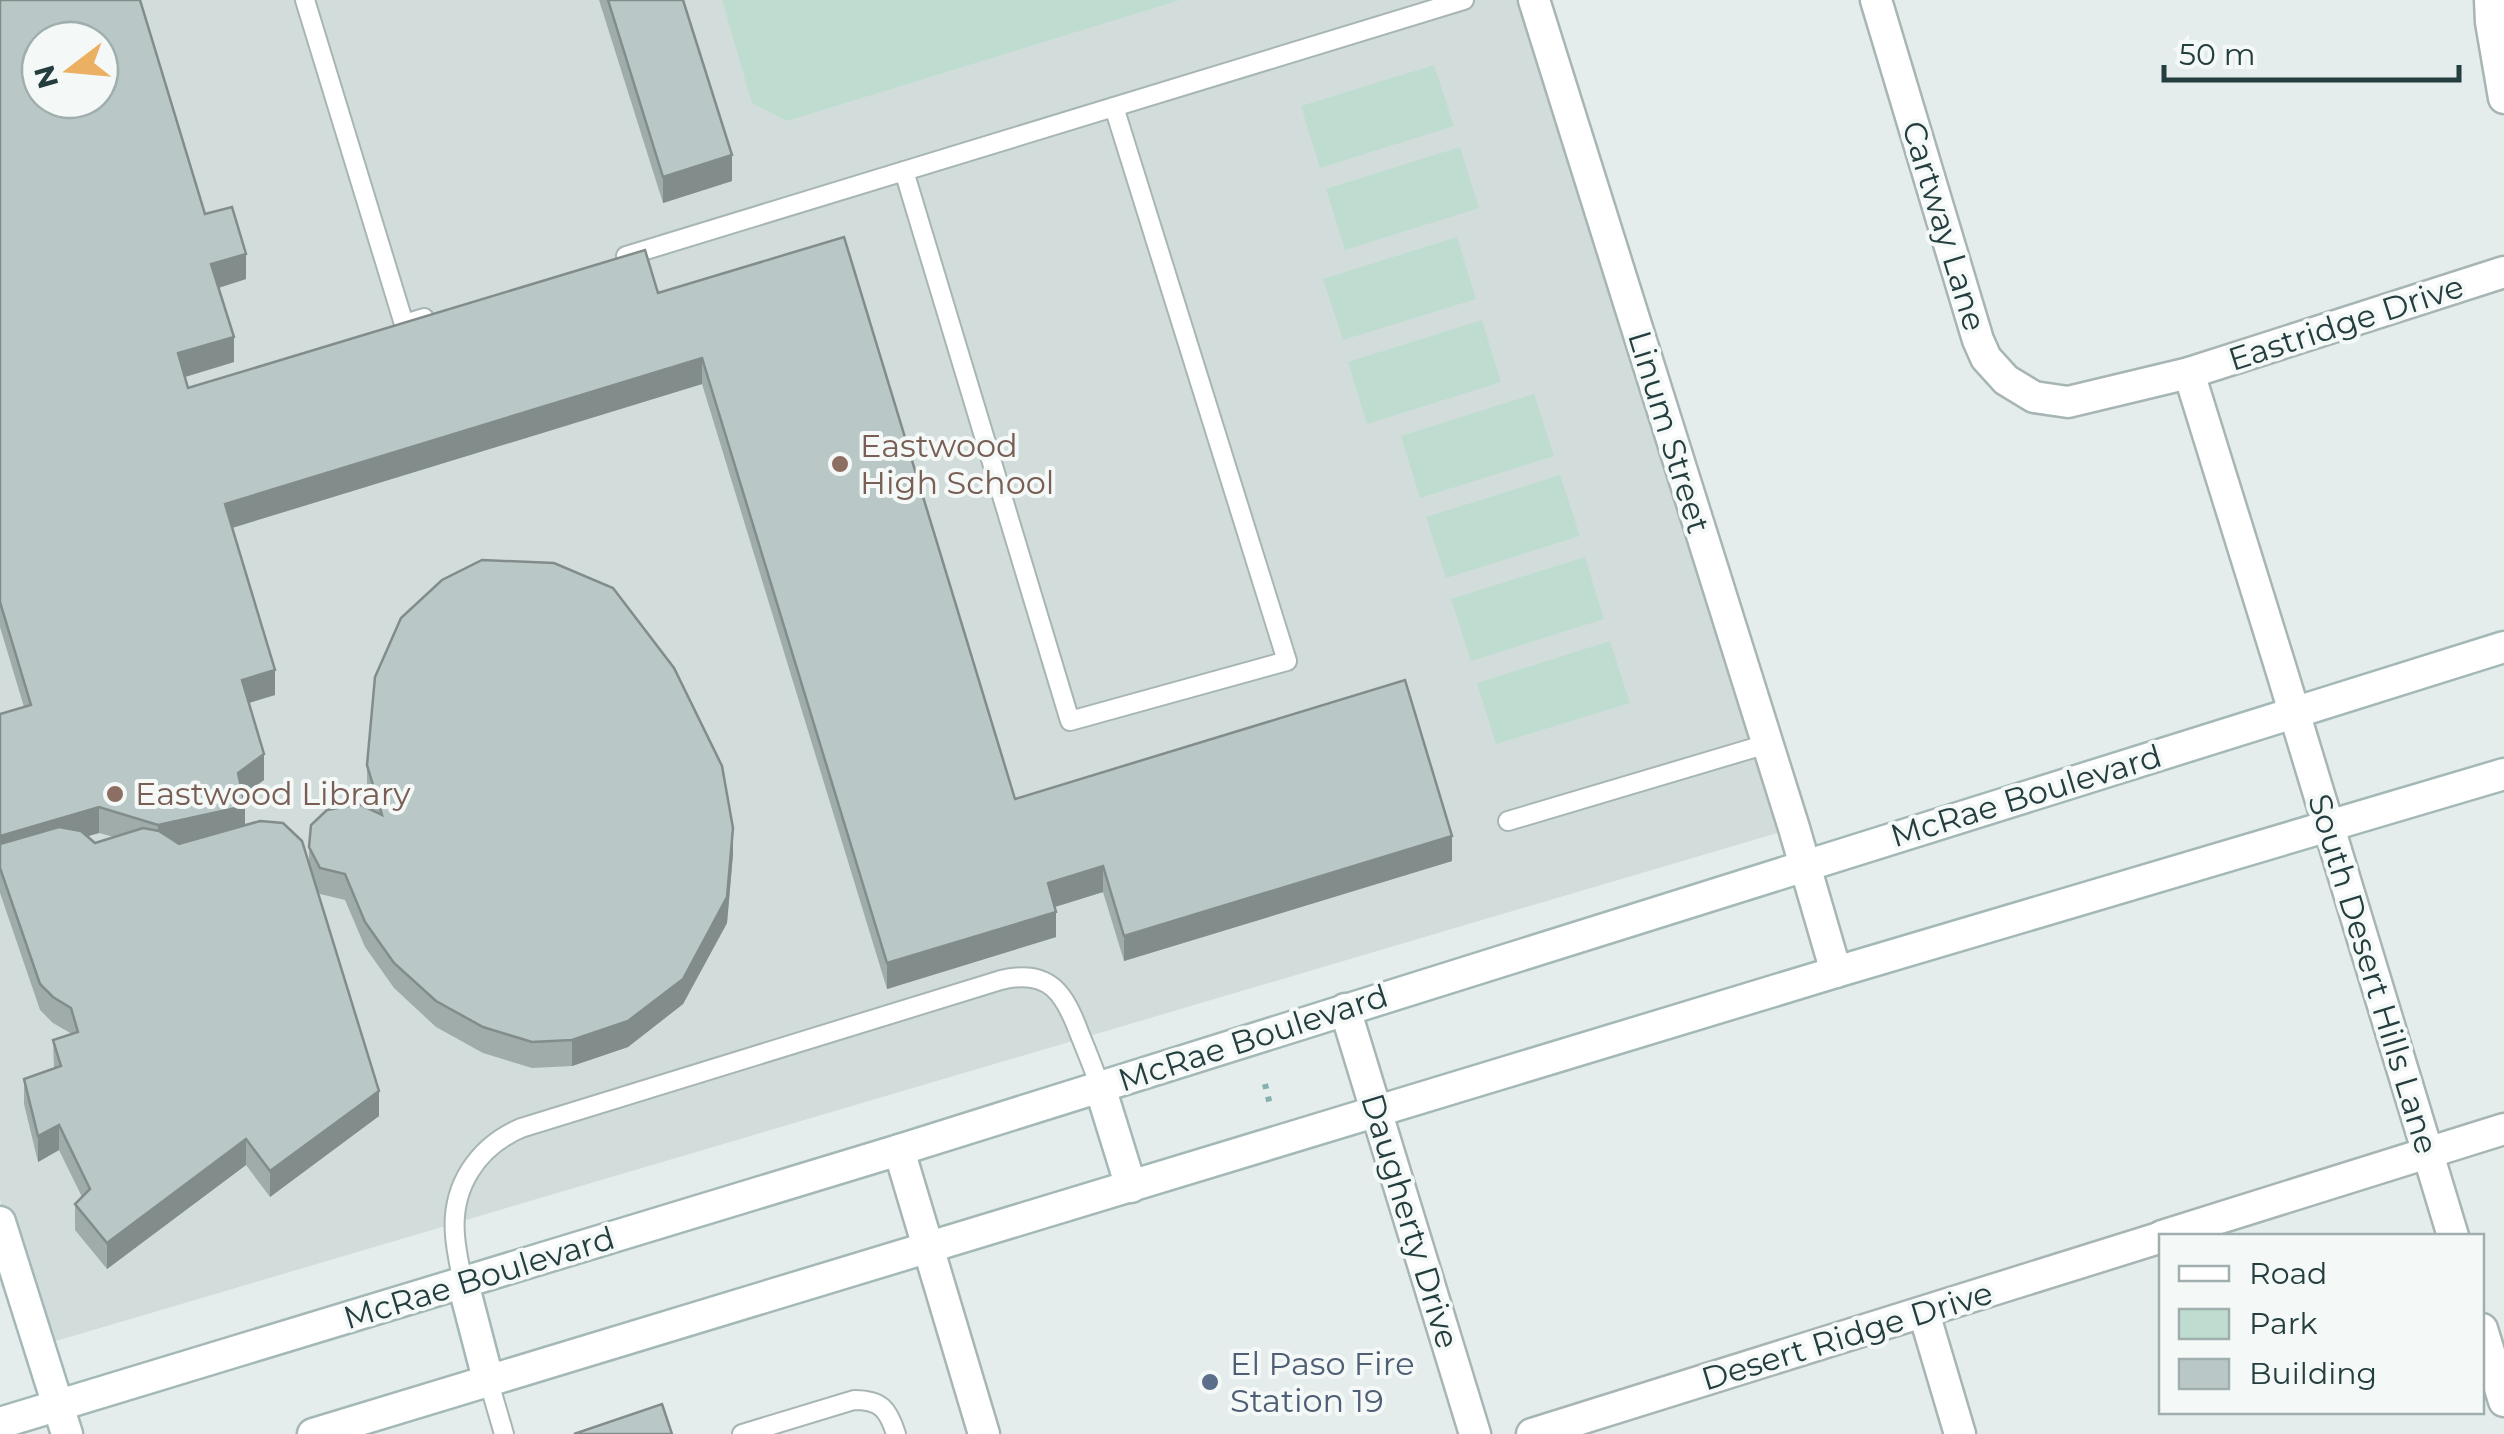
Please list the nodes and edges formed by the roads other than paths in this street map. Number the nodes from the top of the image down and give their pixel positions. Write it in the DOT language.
graph roads {
  1 [pos="305,0"];
  2 [pos="1464,0"];
  3 [pos="1534,0"];
  4 [pos="1876,0"];
  5 [pos="2490,0"];
  6 [pos="2504,98"];
  7 [pos="1114,107"];
  8 [pos="904,171"];
  9 [pos="608,262"];
  10 [pos="2504,272"];
  11 [pos="441,313"];
  12 [pos="2189,373"];
  13 [pos="2504,646"];
  14 [pos="2294,712"];
  15 [pos="1767,744"];
  16 [pos="2504,774"];
  17 [pos="1508,821"];
  18 [pos="2330,828"];
  19 [pos="1805,865"];
  20 [pos="1836,972"];
  21 [pos="1346,1009"];
  22 [pos="1100,1086"];
  23 [pos="1376,1112"];
  24 [pos="2504,1129"];
  25 [pos="899,1150"];
  26 [pos="2426,1152"];
  27 [pos="1131,1187"];
  28 [pos="0,1222"];
  29 [pos="2171,1234"];
  30 [pos="2452,1234"];
  31 [pos="2159,1238"];
  32 [pos="929,1249"];
  33 [pos="463,1283"];
  34 [pos="1924,1313"];
  35 [pos="2484,1335"];
  36 [pos="488,1379"];
  37 [pos="2504,1401"];
  38 [pos="63,1420"];
  39 [pos="0,1423"];
  40 [pos="313,1434"];
  41 [pos="504,1434"];
  42 [pos="742,1434"];
  43 [pos="896,1434"];
  44 [pos="984,1434"];
  45 [pos="1474,1434"];
  46 [pos="1532,1434"];
  47 [pos="1960,1434"];
  1 -- 11 [label="lane"];
  2 -- 7 [label="lane"];
  3 -- 15 [label="main road, Linum Street"];
  4 -- 12 [label="main road, Cartway Lane"];
  5 -- 6 [label="main road"];
  7 -- 8 [label="lane"];
  7 -- 8 [label="lane"];
  8 -- 9 [label="lane"];
  10 -- 12 [label="main road, Eastridge Drive"];
  12 -- 14 [label="main road"];
  13 -- 14 [label="main road, McRae Boulevard"];
  14 -- 18 [label="main road, South Desert Hills Lane"];
  14 -- 19 [label="main road, McRae Boulevard"];
  15 -- 17 [label="lane"];
  15 -- 19 [label="main road, Linum Street"];
  16 -- 18 [label="main road"];
  18 -- 20 [label="main road"];
  18 -- 26 [label="main road, South Desert Hills Lane"];
  19 -- 20 [label="main road, Linum Street"];
  19 -- 21 [label="main road, McRae Boulevard"];
  20 -- 23 [label="main road"];
  21 -- 22 [label="main road, McRae Boulevard"];
  21 -- 23 [label="main road, Daugherty Drive"];
  22 -- 25 [label="main road, McRae Boulevard"];
  22 -- 27 [label="main road"];
  22 -- 33 [label="lane"];
  23 -- 27 [label="main road"];
  23 -- 45 [label="main road, Daugherty Drive"];
  24 -- 26 [label="main road, Desert Ridge Drive"];
  25 -- 32 [label="main road"];
  25 -- 33 [label="main road, McRae Boulevard"];
  26 -- 29 [label="main road, Desert Ridge Drive"];
  26 -- 30 [label="main road, South Desert Hills Lane"];
  27 -- 32 [label="main road"];
  28 -- 38 [label="main road"];
  31 -- 34 [label="main road, Desert Ridge Drive"];
  32 -- 36 [label="main road"];
  32 -- 44 [label="main road"];
  33 -- 36 [label="main road"];
  33 -- 38 [label="main road, McRae Boulevard"];
  34 -- 46 [label="main road, Desert Ridge Drive"];
  34 -- 47 [label="main road"];
  35 -- 37 [label="main road"];
  36 -- 40 [label="main road"];
  36 -- 41 [label="lane"];
  38 -- 39 [label="main road, McRae Boulevard"];
  42 -- 43 [label="lane"];
}
